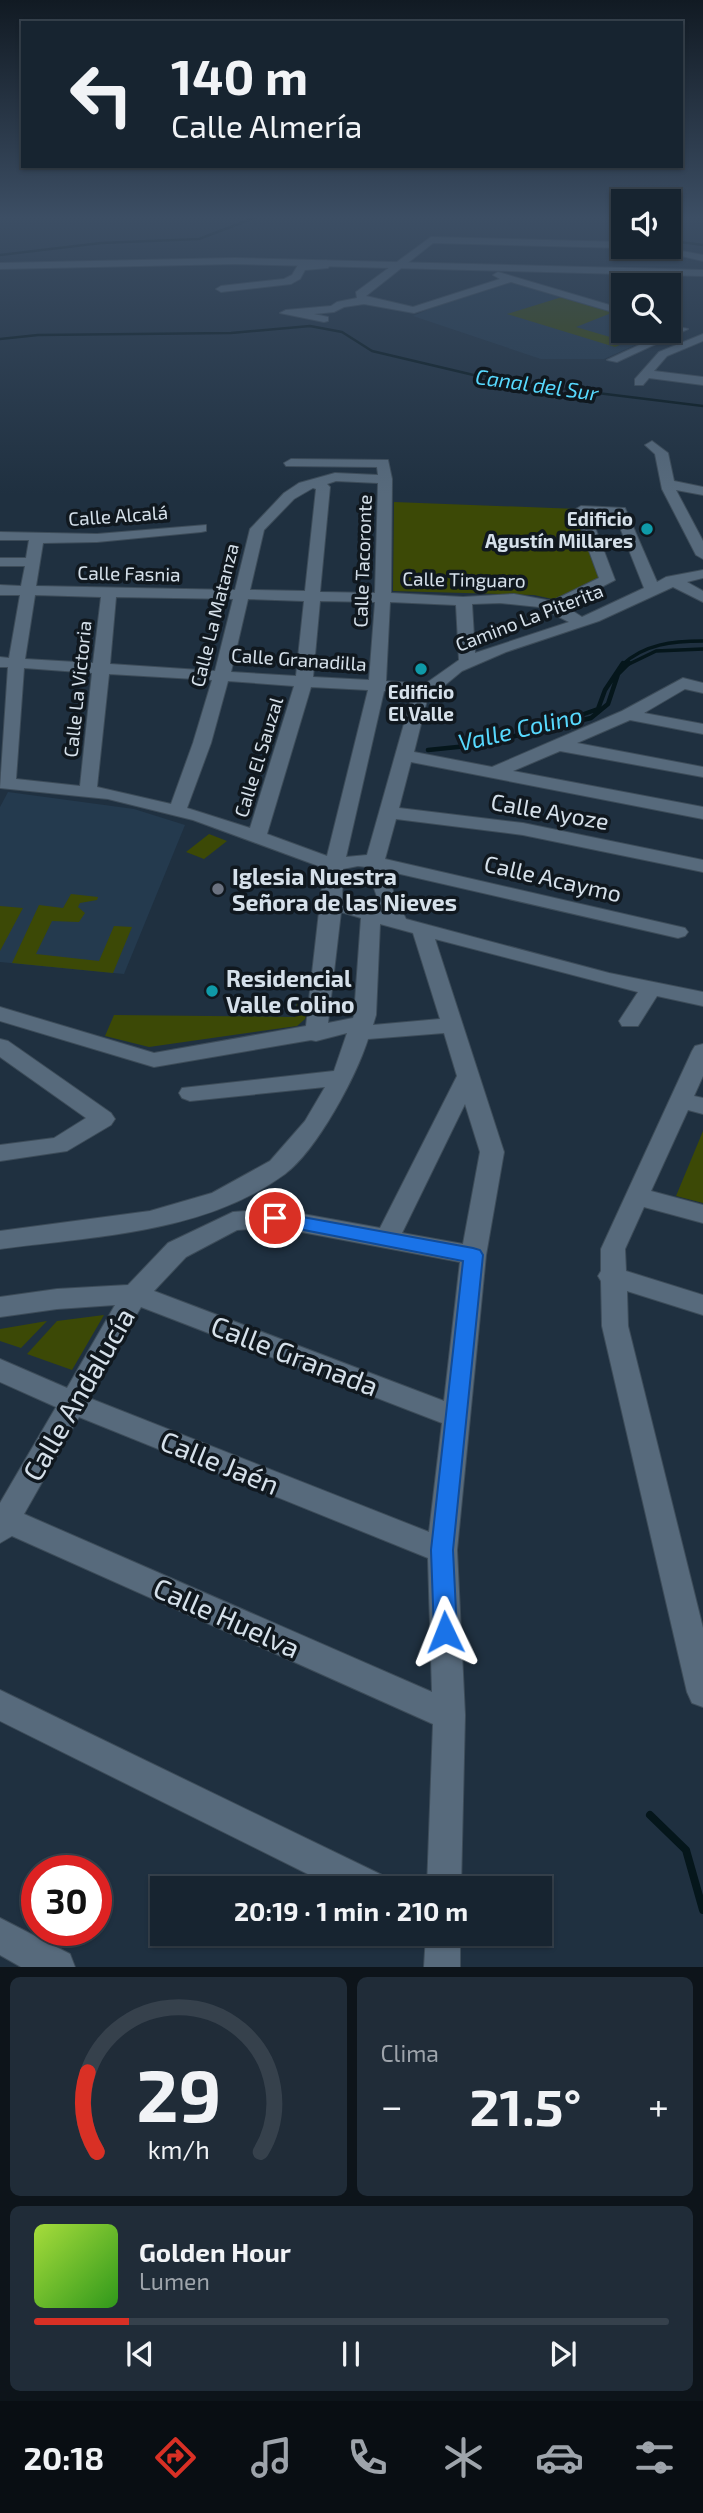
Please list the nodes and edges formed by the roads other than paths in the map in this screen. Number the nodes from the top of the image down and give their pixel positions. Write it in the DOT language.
graph roads {
  1 [pos="324,310"];
  2 [pos="324,319"];
  3 [pos="682,329"];
  4 [pos="703,336"];
  5 [pos="614,360"];
  6 [pos="703,382"];
  7 [pos="652,445"];
  8 [pos="291,463"];
  9 [pos="384,471"];
  10 [pos="316,484"];
  11 [pos="668,484"];
  12 [pos="703,491"];
  13 [pos="201,528"];
  14 [pos="0,536"];
  15 [pos="37,537"];
  16 [pos="703,555"];
  17 [pos="0,562"];
  18 [pos="32,562"];
  19 [pos="703,574"];
  20 [pos="671,580"];
  21 [pos="652,588"];
  22 [pos="0,590"];
  23 [pos="27,590"];
  24 [pos="108,592"];
  25 [pos="241,594"];
  26 [pos="314,596"];
  27 [pos="383,597"];
  28 [pos="703,597"];
  29 [pos="464,602"];
  30 [pos="554,606"];
  31 [pos="580,622"];
  32 [pos="0,631"];
  33 [pos="20,633"];
  34 [pos="8,662"];
  35 [pos="467,663"];
  36 [pos="99,668"];
  37 [pos="222,675"];
  38 [pos="304,681"];
  39 [pos="377,686"];
  40 [pos="703,688"];
  41 [pos="427,689"];
  42 [pos="628,715"];
  43 [pos="703,729"];
  44 [pos="558,745"];
  45 [pos="403,755"];
  46 [pos="703,772"];
  47 [pos="493,773"];
  48 [pos="3,783"];
  49 [pos="88,791"];
  50 [pos="177,811"];
  51 [pos="388,812"];
  52 [pos="703,813"];
  53 [pos="256,838"];
  54 [pos="375,862"];
  55 [pos="334,866"];
  56 [pos="703,866"];
  57 [pos="385,897"];
  58 [pos="332,903"];
  59 [pos="372,914"];
  60 [pos="395,922"];
  61 [pos="422,929"];
  62 [pos="678,933"];
  63 [pos="369,944"];
  64 [pos="617,981"];
  65 [pos="648,993"];
  66 [pos="703,999"];
  67 [pos="703,1012"];
  68 [pos="0,1014"];
  69 [pos="630,1021"];
  70 [pos="453,1025"];
  71 [pos="316,1034"];
  72 [pos="357,1037"];
  73 [pos="0,1046"];
  74 [pos="703,1051"];
  75 [pos="468,1076"];
  76 [pos="341,1078"];
  77 [pos="190,1093"];
  78 [pos="692,1103"];
  79 [pos="0,1153"];
  80 [pos="637,1196"];
  81 [pos="703,1214"];
  82 [pos="387,1238"];
  83 [pos="0,1240"];
  84 [pos="473,1255"];
  85 [pos="611,1276"];
  86 [pos="135,1294"];
  87 [pos="703,1305"];
  88 [pos="0,1307"];
  89 [pos="0,1370"];
  90 [pos="75,1404"];
  91 [pos="454,1416"];
  92 [pos="2,1522"];
  93 [pos="442,1550"];
  94 [pos="703,1692"];
  95 [pos="0,1705"];
  96 [pos="449,1715"];
  97 [pos="348,1876"];
  98 [pos="444,1876"];
  99 [pos="0,1936"];
  100 [pos="443,1946"];
  101 [pos="57,1967"];
  102 [pos="442,1967"];
  1 -- 2 [label="street"];
  3 -- 4 [label="street"];
  3 -- 5 [label="street"];
  4 -- 6 [label="street"];
  7 -- 11 [label="street"];
  8 -- 9 [label="street"];
  9 -- 10 [label="street, Calle La Matanza"];
  9 -- 27 [label="street, Calle Tacoronte"];
  10 -- 25 [label="street, Calle La Matanza"];
  10 -- 26 [label="street, Calle El Sauzal"];
  11 -- 12 [label="street"];
  11 -- 16 [label="street"];
  13 -- 15 [label="street, Calle Alcalá"];
  14 -- 15 [label="street, Calle Alcalá"];
  15 -- 18 [label="street"];
  17 -- 18 [label="street"];
  18 -- 23 [label="street"];
  19 -- 20 [label="street, Camino La Piterita"];
  20 -- 21 [label="street, Camino La Piterita"];
  20 -- 28 [label="street"];
  21 -- 30 [label="street"];
  21 -- 31 [label="street, Camino La Piterita"];
  22 -- 23 [label="street, Calle Fasnia"];
  23 -- 24 [label="street, Calle Fasnia"];
  23 -- 33 [label="street"];
  24 -- 25 [label="street, Calle Fasnia"];
  24 -- 36 [label="street, Calle La Victoria"];
  25 -- 26 [label="street, Calle Fasnia"];
  25 -- 37 [label="street, Calle La Matanza"];
  26 -- 27 [label="street, Calle Fasnia"];
  26 -- 38 [label="street, Calle El Sauzal"];
  27 -- 29 [label="street, Calle Tinguaro"];
  27 -- 39 [label="street, Calle Tacoronte"];
  29 -- 30 [label="street, Calle Tinguaro"];
  29 -- 35 [label="street"];
  30 -- 31 [label="street, Calle Tinguaro"];
  31 -- 35 [label="street, Camino La Piterita"];
  32 -- 33 [label="street"];
  33 -- 34 [label="street"];
  34 -- 36 [label="street, Calle Granadilla"];
  34 -- 48 [label="street"];
  35 -- 41 [label="street, Camino La Piterita"];
  36 -- 37 [label="street, Calle Granadilla"];
  36 -- 49 [label="street, Calle La Victoria"];
  37 -- 38 [label="street, Calle Granadilla"];
  37 -- 50 [label="street, Calle La Matanza"];
  38 -- 39 [label="street, Calle Granadilla"];
  38 -- 53 [label="street, Calle El Sauzal"];
  39 -- 41 [label="street, Calle Granadilla"];
  39 -- 55 [label="street, Calle Tacoronte"];
  40 -- 42 [label="street"];
  41 -- 45 [label="street"];
  42 -- 43 [label="street"];
  42 -- 44 [label="street"];
  44 -- 46 [label="street"];
  44 -- 47 [label="street"];
  45 -- 47 [label="street"];
  45 -- 51 [label="street"];
  47 -- 52 [label="street"];
  48 -- 49 [label="street"];
  49 -- 50 [label="street"];
  50 -- 53 [label="street"];
  51 -- 54 [label="street"];
  51 -- 56 [label="street, Calle Ayoze"];
  53 -- 55 [label="street"];
  54 -- 55 [label="street"];
  54 -- 57 [label="street"];
  54 -- 62 [label="street, Calle Acaymo"];
  55 -- 58 [label="street"];
  57 -- 59 [label="street"];
  57 -- 60 [label="street"];
  58 -- 59 [label="street"];
  58 -- 71 [label="street"];
  59 -- 60 [label="street"];
  59 -- 63 [label="street"];
  60 -- 61 [label="street"];
  60 -- 63 [label="street"];
  61 -- 64 [label="street"];
  61 -- 70 [label="street"];
  63 -- 72 [label="street"];
  64 -- 65 [label="street"];
  64 -- 66 [label="street"];
  65 -- 67 [label="street"];
  65 -- 69 [label="street"];
  68 -- 71 [label="street"];
  70 -- 72 [label="street"];
  70 -- 75 [label="street"];
  71 -- 72 [label="street"];
  72 -- 76 [label="street"];
  73 -- 79 [label="street"];
  74 -- 78 [label="street"];
  75 -- 82 [label="street"];
  75 -- 84 [label="street"];
  76 -- 77 [label="street"];
  76 -- 83 [label="street"];
  78 -- 80 [label="street"];
  80 -- 81 [label="street"];
  80 -- 85 [label="street"];
  82 -- 84 [label="street, Calle Andalucía"];
  82 -- 86 [label="street, Calle Andalucía"];
  84 -- 91 [label="street"];
  85 -- 87 [label="street"];
  85 -- 94 [label="street"];
  86 -- 88 [label="street"];
  86 -- 90 [label="street, Calle Andalucía"];
  86 -- 91 [label="street, Calle Granada"];
  89 -- 90 [label="street, Calle Jaén"];
  90 -- 92 [label="street, Calle Andalucía"];
  90 -- 93 [label="street, Calle Jaén"];
  91 -- 93 [label="street"];
  92 -- 96 [label="street, Calle Huelva"];
  93 -- 96 [label="street"];
  95 -- 97 [label="street"];
  96 -- 98 [label="street"];
  99 -- 101 [label="street"];
  100 -- 102 [label="street"];
}
